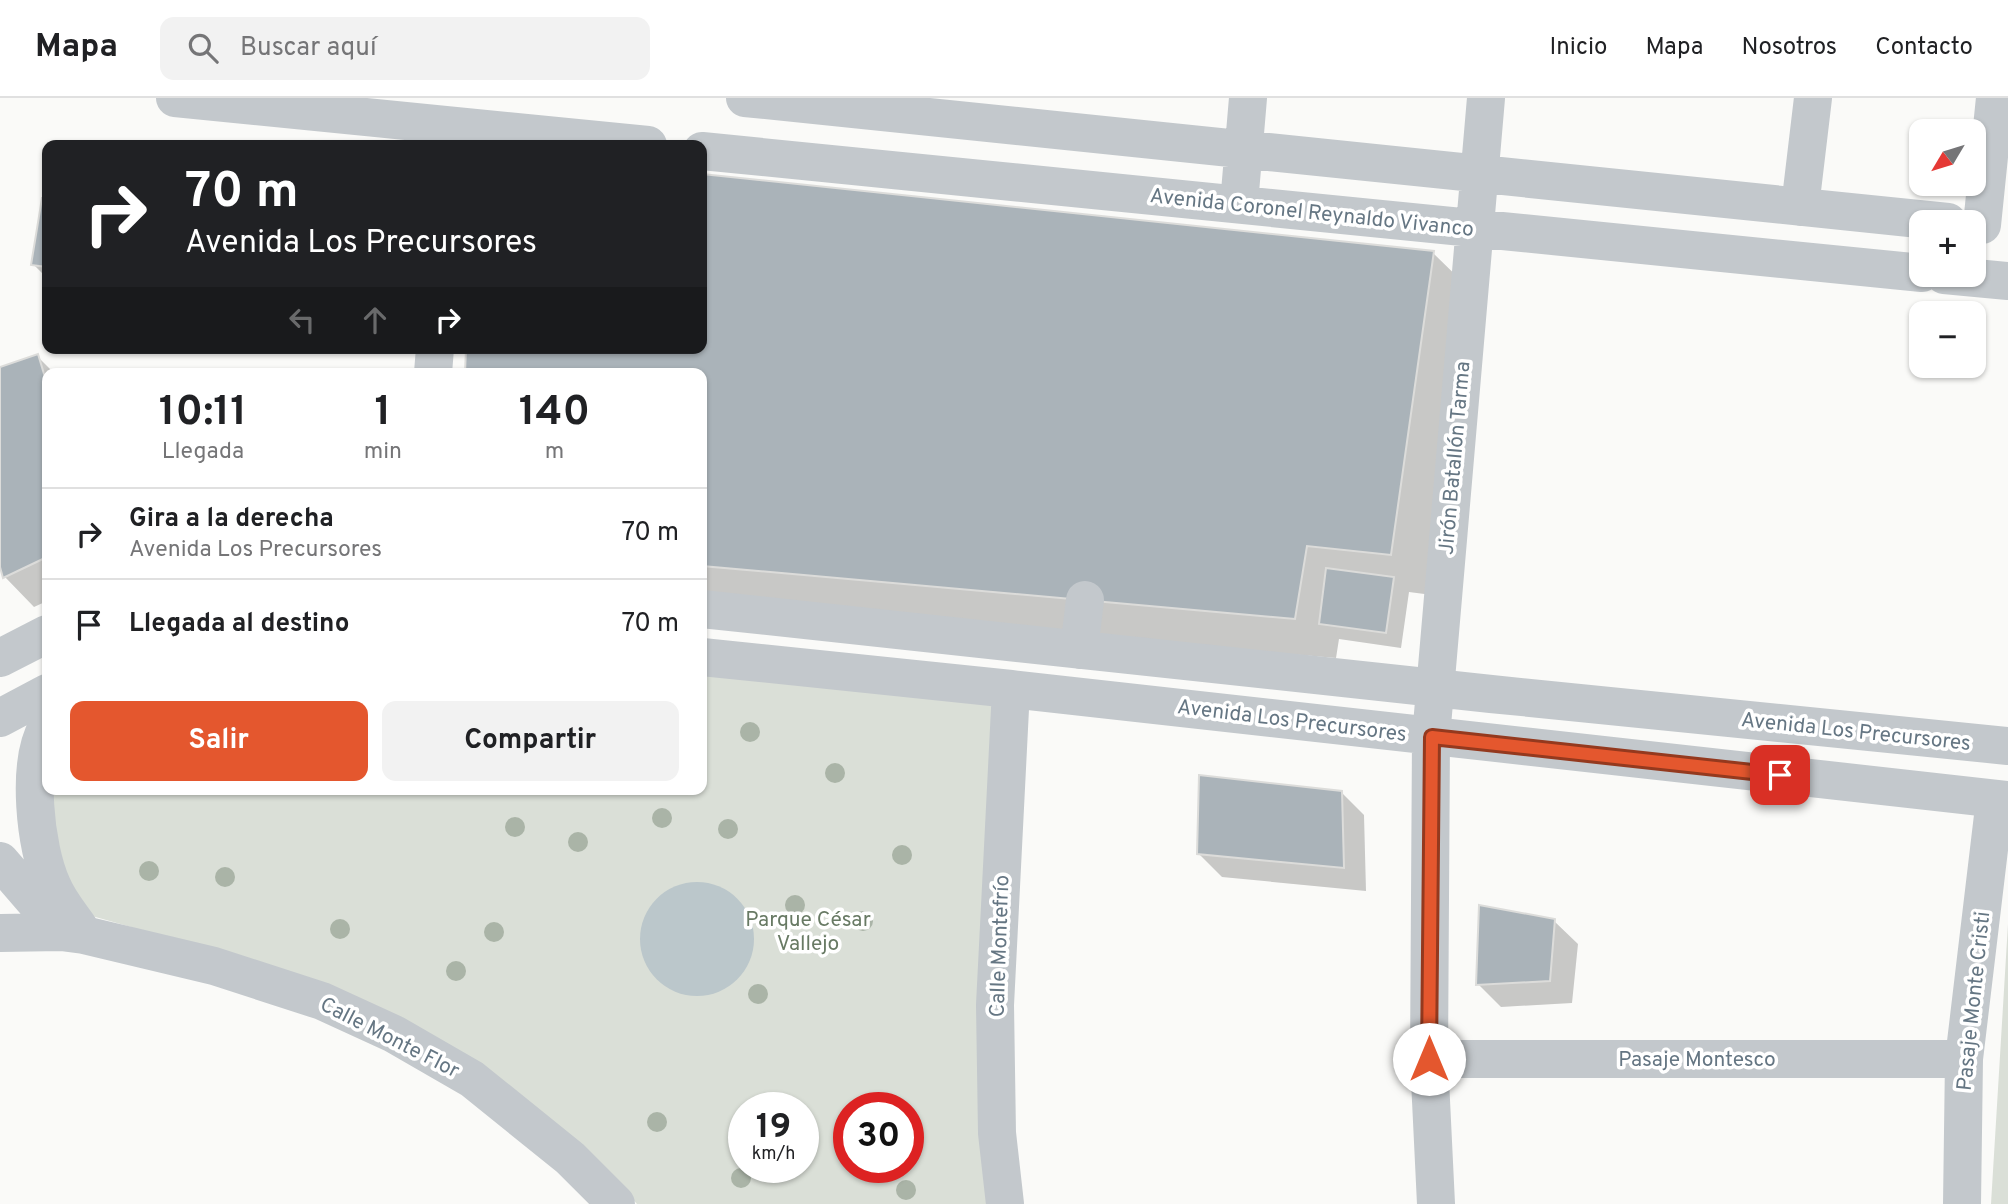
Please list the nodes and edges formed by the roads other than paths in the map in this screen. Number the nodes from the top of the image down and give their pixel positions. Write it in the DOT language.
graph roads {
  1 [pos="175,98"];
  2 [pos="745,98"];
  3 [pos="1248,98"];
  4 [pos="1486,98"];
  5 [pos="1813,98"];
  6 [pos="1995,98"];
  7 [pos="456,136"];
  8 [pos="541,140"];
  9 [pos="1244,149"];
  10 [pos="707,151"];
  11 [pos="1478,174"];
  12 [pos="1239,204"];
  13 [pos="1800,207"];
  14 [pos="1980,210"];
  15 [pos="1909,218"];
  16 [pos="1473,228"];
  17 [pos="1909,271"];
  18 [pos="1986,279"];
  19 [pos="2008,281"];
  20 [pos="1085,600"];
  21 [pos="707,610"];
  22 [pos="42,637"];
  23 [pos="1079,650"];
  24 [pos="0,658"];
  25 [pos="707,658"];
  26 [pos="1434,687"];
  27 [pos="1011,689"];
  28 [pos="42,696"];
  29 [pos="0,718"];
  30 [pos="42,736"];
  31 [pos="1432,737"];
  32 [pos="2008,746"];
  33 [pos="2001,800"];
  34 [pos="0,861"];
  35 [pos="0,933"];
  36 [pos="73,934"];
  37 [pos="1429,1059"];
  38 [pos="1964,1059"];
  39 [pos="615,1204"];
  40 [pos="1005,1204"];
  41 [pos="1436,1204"];
  42 [pos="1962,1204"];
  1 -- 7 [label="street"];
  2 -- 9 [label="street"];
  3 -- 9 [label="street"];
  4 -- 11 [label="street, Jirón Batallón Tarma"];
  5 -- 13 [label="street"];
  6 -- 14 [label="street"];
  7 -- 8 [label="street"];
  9 -- 11 [label="street"];
  9 -- 12 [label="street"];
  10 -- 12 [label="street, Avenida Coronel Reynaldo Vivanco"];
  11 -- 13 [label="street"];
  11 -- 16 [label="street, Jirón Batallón Tarma"];
  12 -- 16 [label="street, Avenida Coronel Reynaldo Vivanco"];
  13 -- 15 [label="street"];
  16 -- 17 [label="street, Avenida Coronel Reynaldo Vivanco"];
  16 -- 26 [label="street, Jirón Batallón Tarma"];
  18 -- 19 [label="street"];
  20 -- 23 [label="street"];
  21 -- 23 [label="street, Avenida Los Precursores"];
  22 -- 24 [label="street"];
  23 -- 26 [label="street, Avenida Los Precursores"];
  25 -- 27 [label="street, Avenida Los Precursores"];
  26 -- 31 [label="street, Jirón Batallón Tarma"];
  26 -- 32 [label="street, Avenida Los Precursores"];
  27 -- 31 [label="street, Avenida Los Precursores"];
  27 -- 40 [label="street, Calle Montefrío"];
  28 -- 29 [label="street"];
  30 -- 36 [label="street"];
  31 -- 33 [label="street, Avenida Los Precursores"];
  31 -- 37 [label="street"];
  33 -- 38 [label="street, Pasaje Monte Cristi"];
  34 -- 36 [label="street"];
  35 -- 36 [label="street, Calle Monte Flor"];
  36 -- 39 [label="street, Calle Monte Flor"];
  37 -- 38 [label="street, Pasaje Montesco"];
  37 -- 41 [label="street"];
  38 -- 42 [label="street, Pasaje Monte Cristi"];
}
